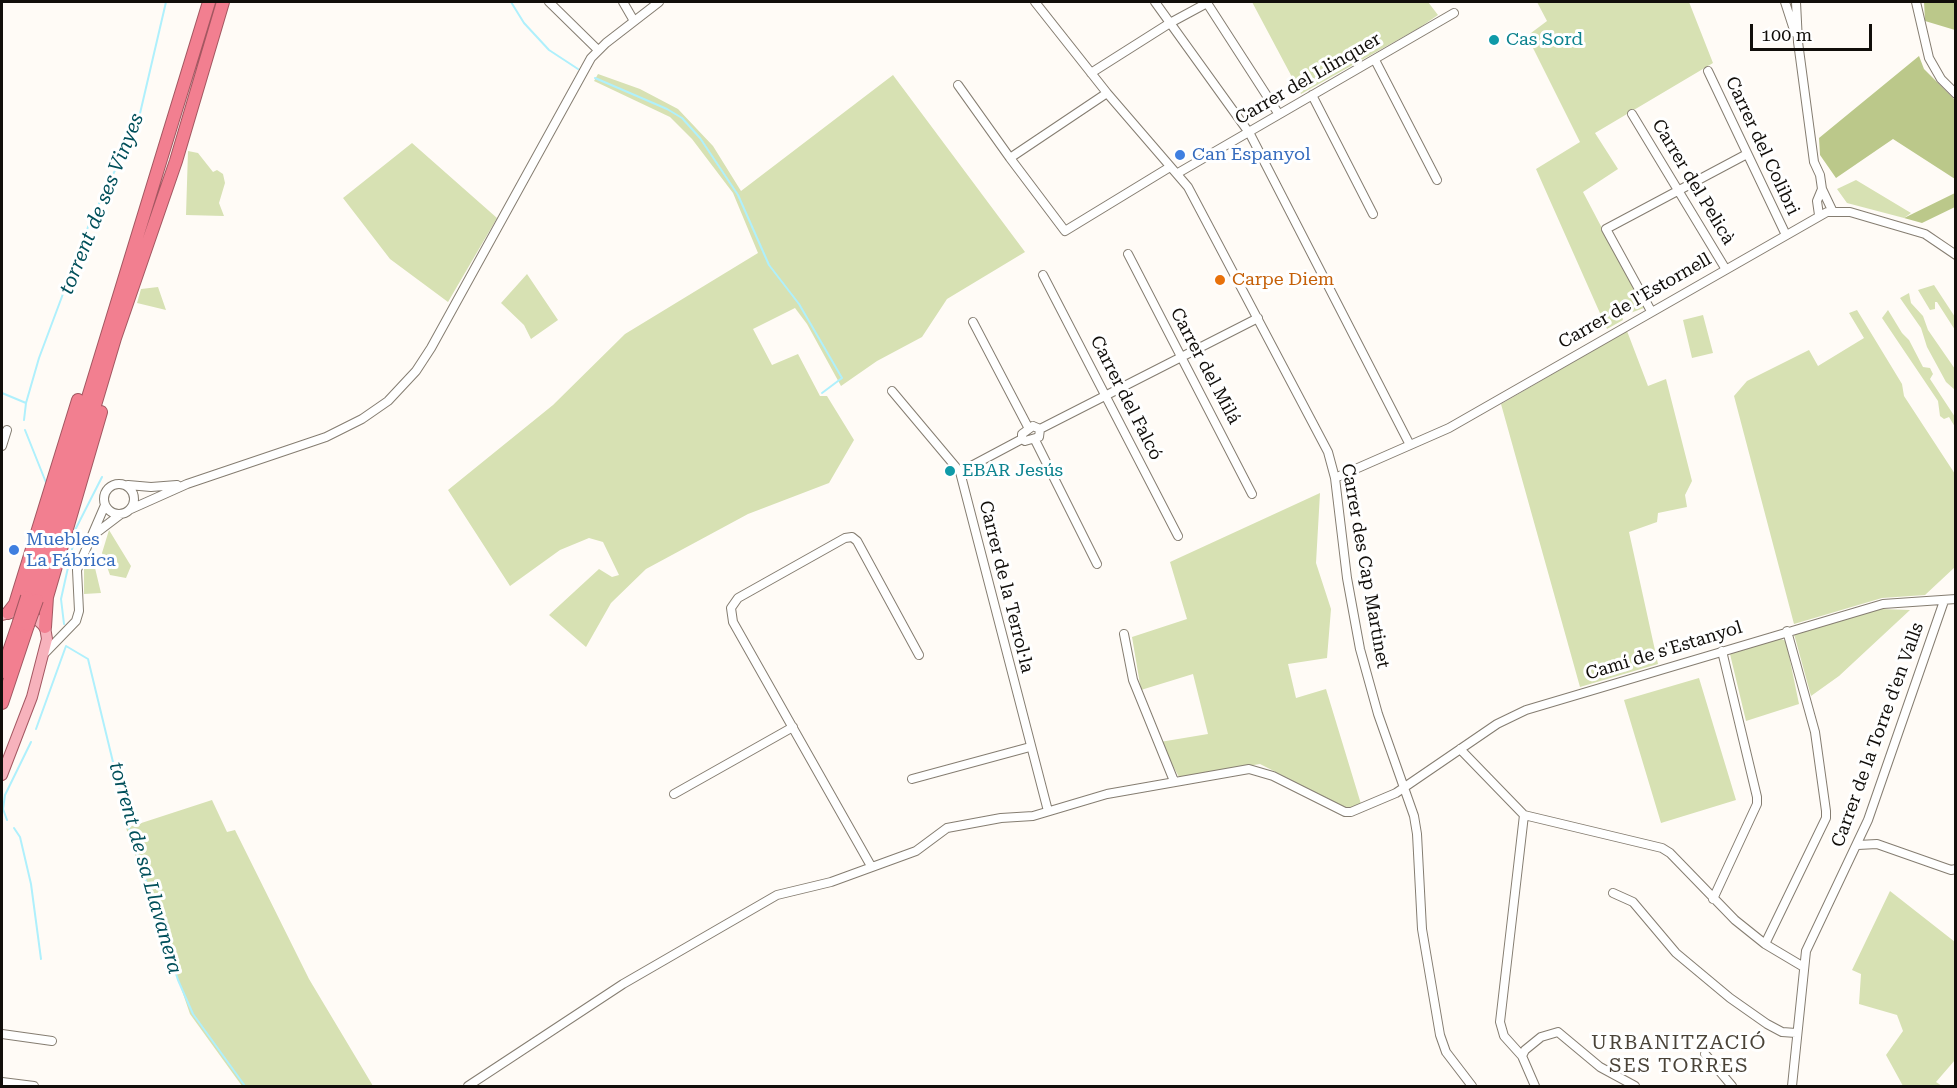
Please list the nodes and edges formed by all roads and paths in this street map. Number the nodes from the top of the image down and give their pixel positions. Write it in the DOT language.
graph roads {
  1 [pos="209,2"];
  2 [pos="223,2"];
  3 [pos="549,2"];
  4 [pos="623,2"];
  5 [pos="657,2"];
  6 [pos="1035,2"];
  7 [pos="1155,2"];
  8 [pos="1785,2"];
  9 [pos="1796,2"];
  10 [pos="1917,2"];
  11 [pos="1454,13"];
  12 [pos="634,21"];
  13 [pos="1170,23"];
  14 [pos="1798,42"];
  15 [pos="598,50"];
  16 [pos="1376,60"];
  17 [pos="1708,71"];
  18 [pos="1091,73"];
  19 [pos="958,85"];
  20 [pos="1107,93"];
  21 [pos="1956,94"];
  22 [pos="1312,95"];
  23 [pos="1278,113"];
  24 [pos="1632,114"];
  25 [pos="1247,132"];
  26 [pos="1747,154"];
  27 [pos="1010,158"];
  28 [pos="1170,167"];
  29 [pos="1178,173"];
  30 [pos="1437,180"];
  31 [pos="1822,189"];
  32 [pos="1678,190"];
  33 [pos="1832,210"];
  34 [pos="1373,214"];
  35 [pos="1819,215"];
  36 [pos="1786,234"];
  37 [pos="1128,254"];
  38 [pos="1956,255"];
  39 [pos="130,261"];
  40 [pos="1725,268"];
  41 [pos="1043,275"];
  42 [pos="130,301"];
  43 [pos="1651,311"];
  44 [pos="1258,318"];
  45 [pos="973,322"];
  46 [pos="1181,357"];
  47 [pos="892,391"];
  48 [pos="1106,396"];
  49 [pos="1028,427"];
  50 [pos="1040,429"];
  51 [pos="7,430"];
  52 [pos="1022,439"];
  53 [pos="1035,440"];
  54 [pos="2,446"];
  55 [pos="1410,446"];
  56 [pos="960,472"];
  57 [pos="1335,478"];
  58 [pos="187,484"];
  59 [pos="126,485"];
  60 [pos="1252,494"];
  61 [pos="105,505"];
  62 [pos="130,509"];
  63 [pos="121,514"];
  64 [pos="93,536"];
  65 [pos="1178,536"];
  66 [pos="1097,564"];
  67 [pos="32,599"];
  68 [pos="1956,599"];
  69 [pos="1944,601"];
  70 [pos="3,614"];
  71 [pos="23,624"];
  72 [pos="45,628"];
  73 [pos="1787,631"];
  74 [pos="67,633"];
  75 [pos="1124,634"];
  76 [pos="1722,651"];
  77 [pos="45,653"];
  78 [pos="920,655"];
  79 [pos="2,672"];
  80 [pos="2,703"];
  81 [pos="794,727"];
  82 [pos="1030,747"];
  83 [pos="1460,749"];
  84 [pos="2,775"];
  85 [pos="912,778"];
  86 [pos="1173,782"];
  87 [pos="1403,788"];
  88 [pos="674,794"];
  89 [pos="1048,811"];
  90 [pos="1524,815"];
  91 [pos="1858,845"];
  92 [pos="871,866"];
  93 [pos="1956,869"];
  94 [pos="1613,893"];
  95 [pos="1713,898"];
  96 [pos="1765,944"];
  97 [pos="1802,966"];
  98 [pos="1796,1033"];
  99 [pos="2,1034"];
  100 [pos="52,1041"];
  101 [pos="1705,1054"];
  102 [pos="1522,1056"];
  103 [pos="2,1082"];
  104 [pos="34,1086"];
  105 [pos="468,1086"];
  106 [pos="1472,1086"];
  107 [pos="1534,1086"];
  108 [pos="1635,1086"];
  109 [pos="1732,1086"];
  110 [pos="1792,1086"];
  1 -- 39 [label="highway"];
  2 -- 42 [label="highway"];
  3 -- 15 [label="street"];
  4 -- 12 [label="street"];
  5 -- 12 [label="street"];
  6 -- 18 [label="street, Carrer des Cap Martinet"];
  7 -- 13 [label="street"];
  8 -- 14 [label="street"];
  9 -- 14 [label="street"];
  10 -- 21 [label="street"];
  11 -- 16 [label="street, Carrer del Llinquer"];
  12 -- 15 [label="street"];
  13 -- 18 [label="street"];
  13 -- 23 [label="street"];
  13 -- 25 [label="street"];
  14 -- 31 [label="street"];
  15 -- 58 [label="street"];
  16 -- 22 [label="street, Carrer del Llinquer"];
  16 -- 30 [label="street"];
  17 -- 26 [label="street, Carrer del Colibri"];
  18 -- 20 [label="street, Carrer des Cap Martinet"];
  19 -- 27 [label="street"];
  20 -- 27 [label="street"];
  20 -- 28 [label="street, Carrer des Cap Martinet"];
  22 -- 23 [label="street, Carrer del Llinquer"];
  22 -- 34 [label="street"];
  23 -- 25 [label="street, Carrer del Llinquer"];
  24 -- 32 [label="street, Carrer del Pelicà"];
  25 -- 29 [label="street, Carrer del Llinquer"];
  25 -- 55 [label="street"];
  26 -- 32 [label="street"];
  26 -- 36 [label="street, Carrer del Colibri"];
  27 -- 28 [label="street"];
  28 -- 29 [label="street, Carrer des Cap Martinet"];
  29 -- 44 [label="street, Carrer des Cap Martinet"];
  31 -- 33 [label="street"];
  31 -- 35 [label="street"];
  32 -- 40 [label="street, Carrer del Pelicà"];
  32 -- 43 [label="street"];
  33 -- 35 [label="street, Carrer de l'Estornell"];
  33 -- 38 [label="street"];
  35 -- 36 [label="street, Carrer de l'Estornell"];
  36 -- 40 [label="street, Carrer de l'Estornell"];
  37 -- 46 [label="street, Carrer del Milá"];
  39 -- 67 [label="highway"];
  39 -- 70 [label="highway"];
  40 -- 43 [label="street, Carrer de l'Estornell"];
  41 -- 48 [label="street, Carrer del Falcó"];
  42 -- 67 [label="highway"];
  42 -- 72 [label="highway"];
  43 -- 55 [label="street, Carrer de l'Estornell"];
  44 -- 46 [label="street"];
  44 -- 57 [label="street, Carrer des Cap Martinet"];
  45 -- 49 [label="street"];
  46 -- 48 [label="street"];
  46 -- 60 [label="street, Carrer del Milá"];
  47 -- 56 [label="street, Carrer de la Terrol·la"];
  48 -- 50 [label="street"];
  48 -- 65 [label="street, Carrer del Falcó"];
  49 -- 50 [label="street"];
  49 -- 52 [label="street"];
  50 -- 53 [label="street"];
  51 -- 54 [label="street"];
  52 -- 53 [label="street"];
  52 -- 56 [label="street"];
  53 -- 66 [label="street"];
  55 -- 57 [label="street, Carrer de l'Estornell"];
  56 -- 82 [label="street, Carrer de la Terrol·la"];
  57 -- 87 [label="street, Carrer des Cap Martinet"];
  58 -- 59 [label="street"];
  58 -- 62 [label="street"];
  59 -- 61 [label="street"];
  59 -- 62 [label="street"];
  61 -- 63 [label="street"];
  61 -- 64 [label="street"];
  62 -- 63 [label="street"];
  63 -- 64 [label="street"];
  64 -- 74 [label="street"];
  67 -- 71 [label="highway, bridge"];
  68 -- 69 [label="street, Camí de s'Estanyol"];
  69 -- 73 [label="street, Camí de s'Estanyol"];
  69 -- 91 [label="street, Carrer de la Torre d'en Valls"];
  70 -- 72 [label="main road"];
  71 -- 79 [label="highway"];
  71 -- 80 [label="highway"];
  72 -- 74 [label="street"];
  72 -- 77 [label="main road"];
  73 -- 76 [label="street, Camí de s'Estanyol"];
  73 -- 96 [label="street"];
  74 -- 77 [label="street"];
  75 -- 86 [label="street"];
  76 -- 83 [label="street, Camí de s'Estanyol"];
  76 -- 95 [label="street"];
  77 -- 84 [label="main road"];
  78 -- 81 [label="street"];
  81 -- 88 [label="street"];
  81 -- 92 [label="street"];
  82 -- 85 [label="street"];
  82 -- 89 [label="street, Carrer de la Terrol·la"];
  83 -- 87 [label="street, Camí de s'Estanyol"];
  83 -- 90 [label="street"];
  86 -- 87 [label="street, Camí de s'Estanyol"];
  86 -- 89 [label="street, Camí de s'Estanyol"];
  87 -- 106 [label="street, Carrer des Cap Martinet"];
  89 -- 92 [label="street, Camí de s'Estanyol"];
  90 -- 95 [label="street"];
  90 -- 102 [label="street"];
  91 -- 93 [label="street"];
  91 -- 97 [label="street, Carrer de la Torre d'en Valls"];
  92 -- 105 [label="street, Camí de s'Estanyol"];
  94 -- 98 [label="street"];
  95 -- 96 [label="street"];
  96 -- 97 [label="street"];
  97 -- 98 [label="street, Carrer de la Torre d'en Valls"];
  98 -- 110 [label="street, Carrer de la Torre d'en Valls"];
  99 -- 100 [label="street"];
  101 -- 109 [label="street"];
  102 -- 107 [label="street"];
  102 -- 108 [label="street"];
  103 -- 104 [label="street"];
}
